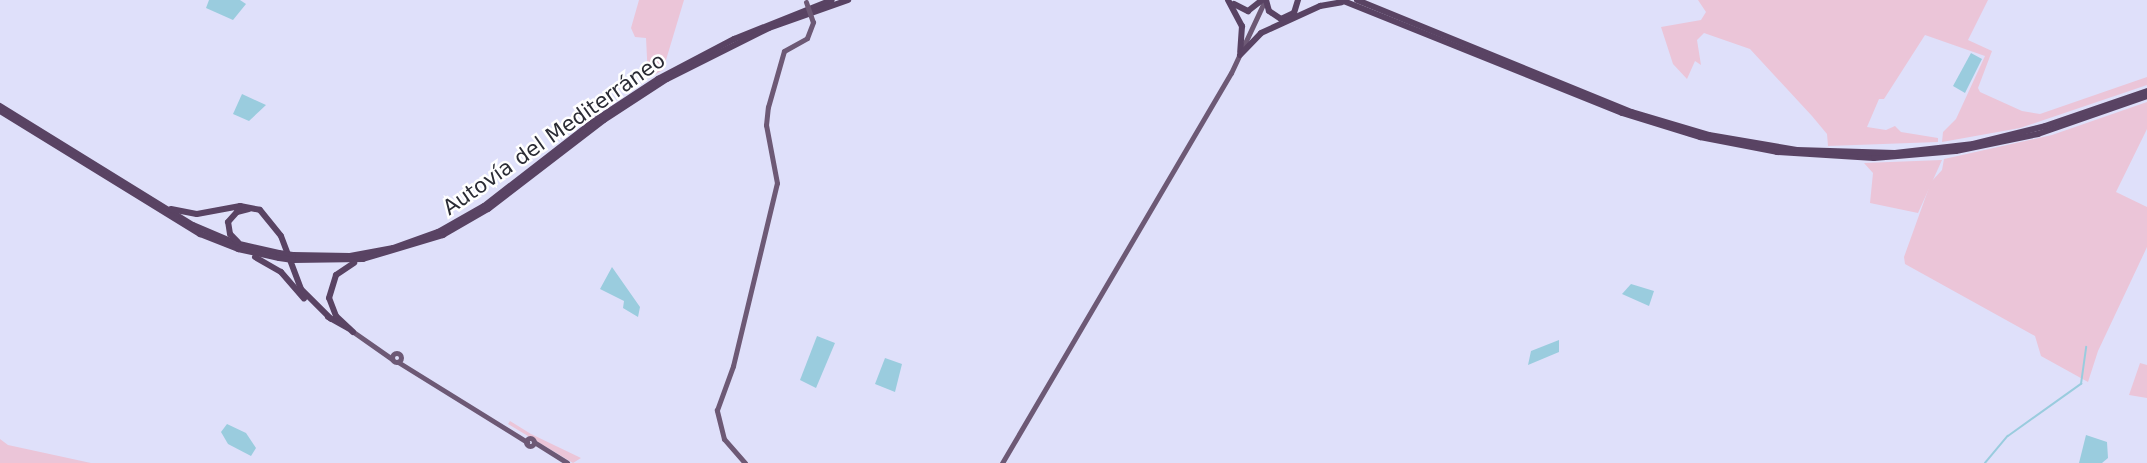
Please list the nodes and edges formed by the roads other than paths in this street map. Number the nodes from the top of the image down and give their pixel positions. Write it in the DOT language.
graph roads {
  1 [pos="832,0"];
  2 [pos="848,0"];
  3 [pos="1230,0"];
  4 [pos="1264,0"];
  5 [pos="1298,0"];
  6 [pos="1335,0"];
  7 [pos="1359,0"];
  8 [pos="806,1"];
  9 [pos="1342,1"];
  10 [pos="1375,9"];
  11 [pos="1240,55"];
  12 [pos="2147,91"];
  13 [pos="2147,96"];
  14 [pos="0,106"];
  15 [pos="0,111"];
  16 [pos="158,204"];
  17 [pos="416,244"];
  18 [pos="241,247"];
  19 [pos="382,253"];
  20 [pos="293,258"];
  21 [pos="363,260"];
  22 [pos="320,311"];
  23 [pos="331,319"];
  24 [pos="350,330"];
  25 [pos="530,442"];
  26 [pos="562,463"];
  27 [pos="567,463"];
  28 [pos="745,463"];
  29 [pos="1002,463"];
  1 -- 17 [label="highway, Autovía del Mediterráneo"];
  2 -- 17 [label="highway, Autovía del Mediterráneo"];
  3 -- 4 [label="highway"];
  3 -- 11 [label="highway"];
  4 -- 5 [label="highway"];
  4 -- 11 [label="main road"];
  6 -- 9 [label="highway"];
  7 -- 10 [label="highway"];
  8 -- 28 [label="main road, bridge"];
  9 -- 10 [label="highway"];
  9 -- 11 [label="highway"];
  10 -- 12 [label="highway"];
  10 -- 13 [label="highway"];
  11 -- 29 [label="main road"];
  14 -- 16 [label="highway, Autovía del Mediterráneo"];
  15 -- 18 [label="highway, Autovía del Mediterráneo"];
  16 -- 18 [label="highway, Autovía del Mediterráneo"];
  16 -- 23 [label="highway"];
  17 -- 19 [label="highway, Autovía del Mediterráneo"];
  17 -- 19 [label="highway, Autovía del Mediterráneo"];
  18 -- 20 [label="highway, Autovía del Mediterráneo, bridge"];
  18 -- 22 [label="highway"];
  18 -- 22 [label="highway"];
  19 -- 20 [label="highway, Autovía del Mediterráneo"];
  19 -- 21 [label="highway, Autovía del Mediterráneo"];
  20 -- 21 [label="highway, Autovía del Mediterráneo"];
  21 -- 24 [label="highway"];
  22 -- 23 [label="highway"];
  23 -- 24 [label="highway"];
  24 -- 25 [label="main road"];
  25 -- 26 [label="main road"];
  25 -- 27 [label="main road"];
}
